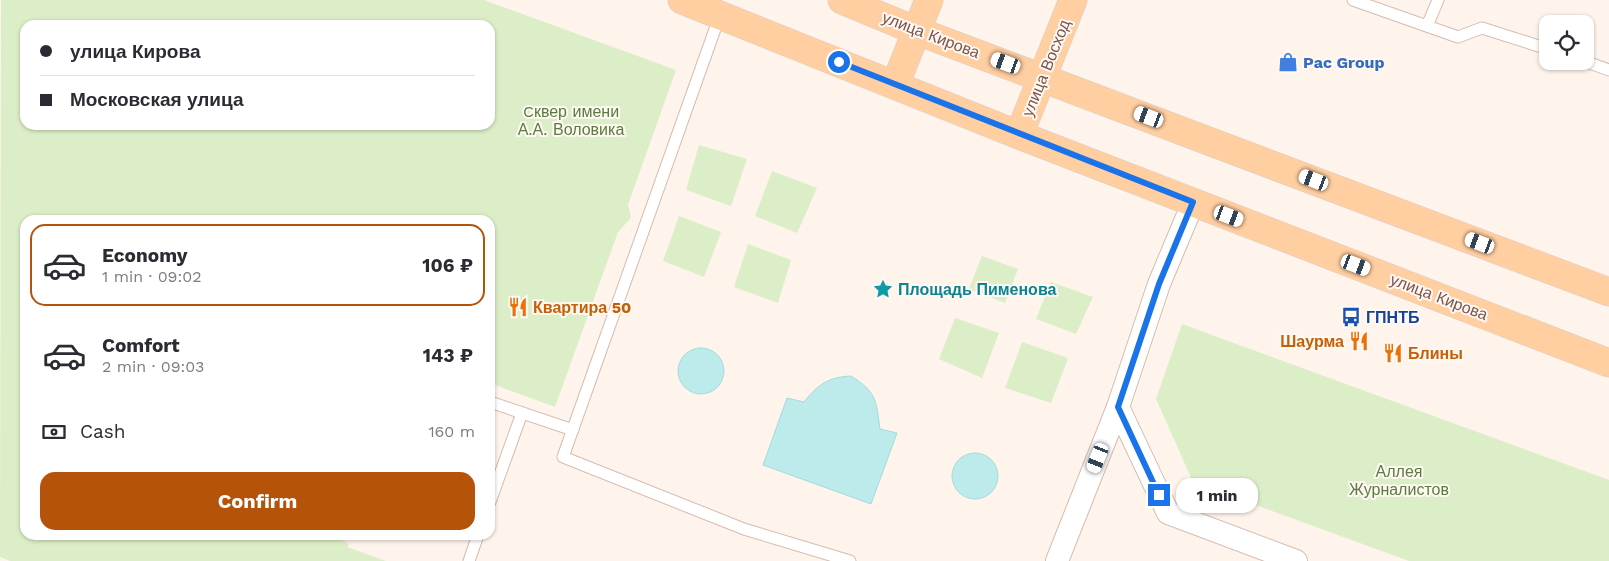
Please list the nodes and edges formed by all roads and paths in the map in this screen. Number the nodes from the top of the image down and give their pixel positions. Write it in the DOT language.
graph roads {
  1 [pos="682,0"];
  2 [pos="842,0"];
  3 [pos="929,0"];
  4 [pos="1073,0"];
  5 [pos="1353,0"];
  6 [pos="1438,0"];
  7 [pos="720,15"];
  8 [pos="1427,26"];
  9 [pos="917,31"];
  10 [pos="1539,47"];
  11 [pos="1594,65"];
  12 [pos="1609,70"];
  13 [pos="1042,76"];
  14 [pos="895,86"];
  15 [pos="1019,135"];
  16 [pos="1193,202"];
  17 [pos="1609,292"];
  18 [pos="1609,363"];
  19 [pos="495,404"];
  20 [pos="1118,407"];
  21 [pos="522,413"];
  22 [pos="573,430"];
  23 [pos="495,488"];
  24 [pos="476,540"];
  25 [pos="469,561"];
  26 [pos="850,561"];
  27 [pos="1057,561"];
  28 [pos="1296,561"];
  1 -- 7 [label="main road, улица Кирова"];
  2 -- 9 [label="main road, улица Кирова"];
  3 -- 9 [label="main road"];
  4 -- 13 [label="main road, улица Восход"];
  5 -- 8 [label="lane"];
  6 -- 8 [label="lane"];
  7 -- 14 [label="main road, улица Кирова"];
  7 -- 22 [label="lane"];
  8 -- 10 [label="lane"];
  9 -- 13 [label="main road, улица Кирова"];
  9 -- 14 [label="main road"];
  11 -- 12 [label="lane"];
  13 -- 15 [label="main road, улица Восход"];
  13 -- 17 [label="main road, улица Кирова"];
  14 -- 15 [label="main road, улица Кирова"];
  15 -- 16 [label="main road, улица Кирова"];
  16 -- 18 [label="main road, улица Кирова"];
  16 -- 20 [label="street"];
  19 -- 21 [label="lane"];
  20 -- 27 [label="street"];
  20 -- 28 [label="street"];
  21 -- 22 [label="lane"];
  21 -- 23 [label="lane"];
  22 -- 26 [label="lane"];
  24 -- 25 [label="lane"];
}
